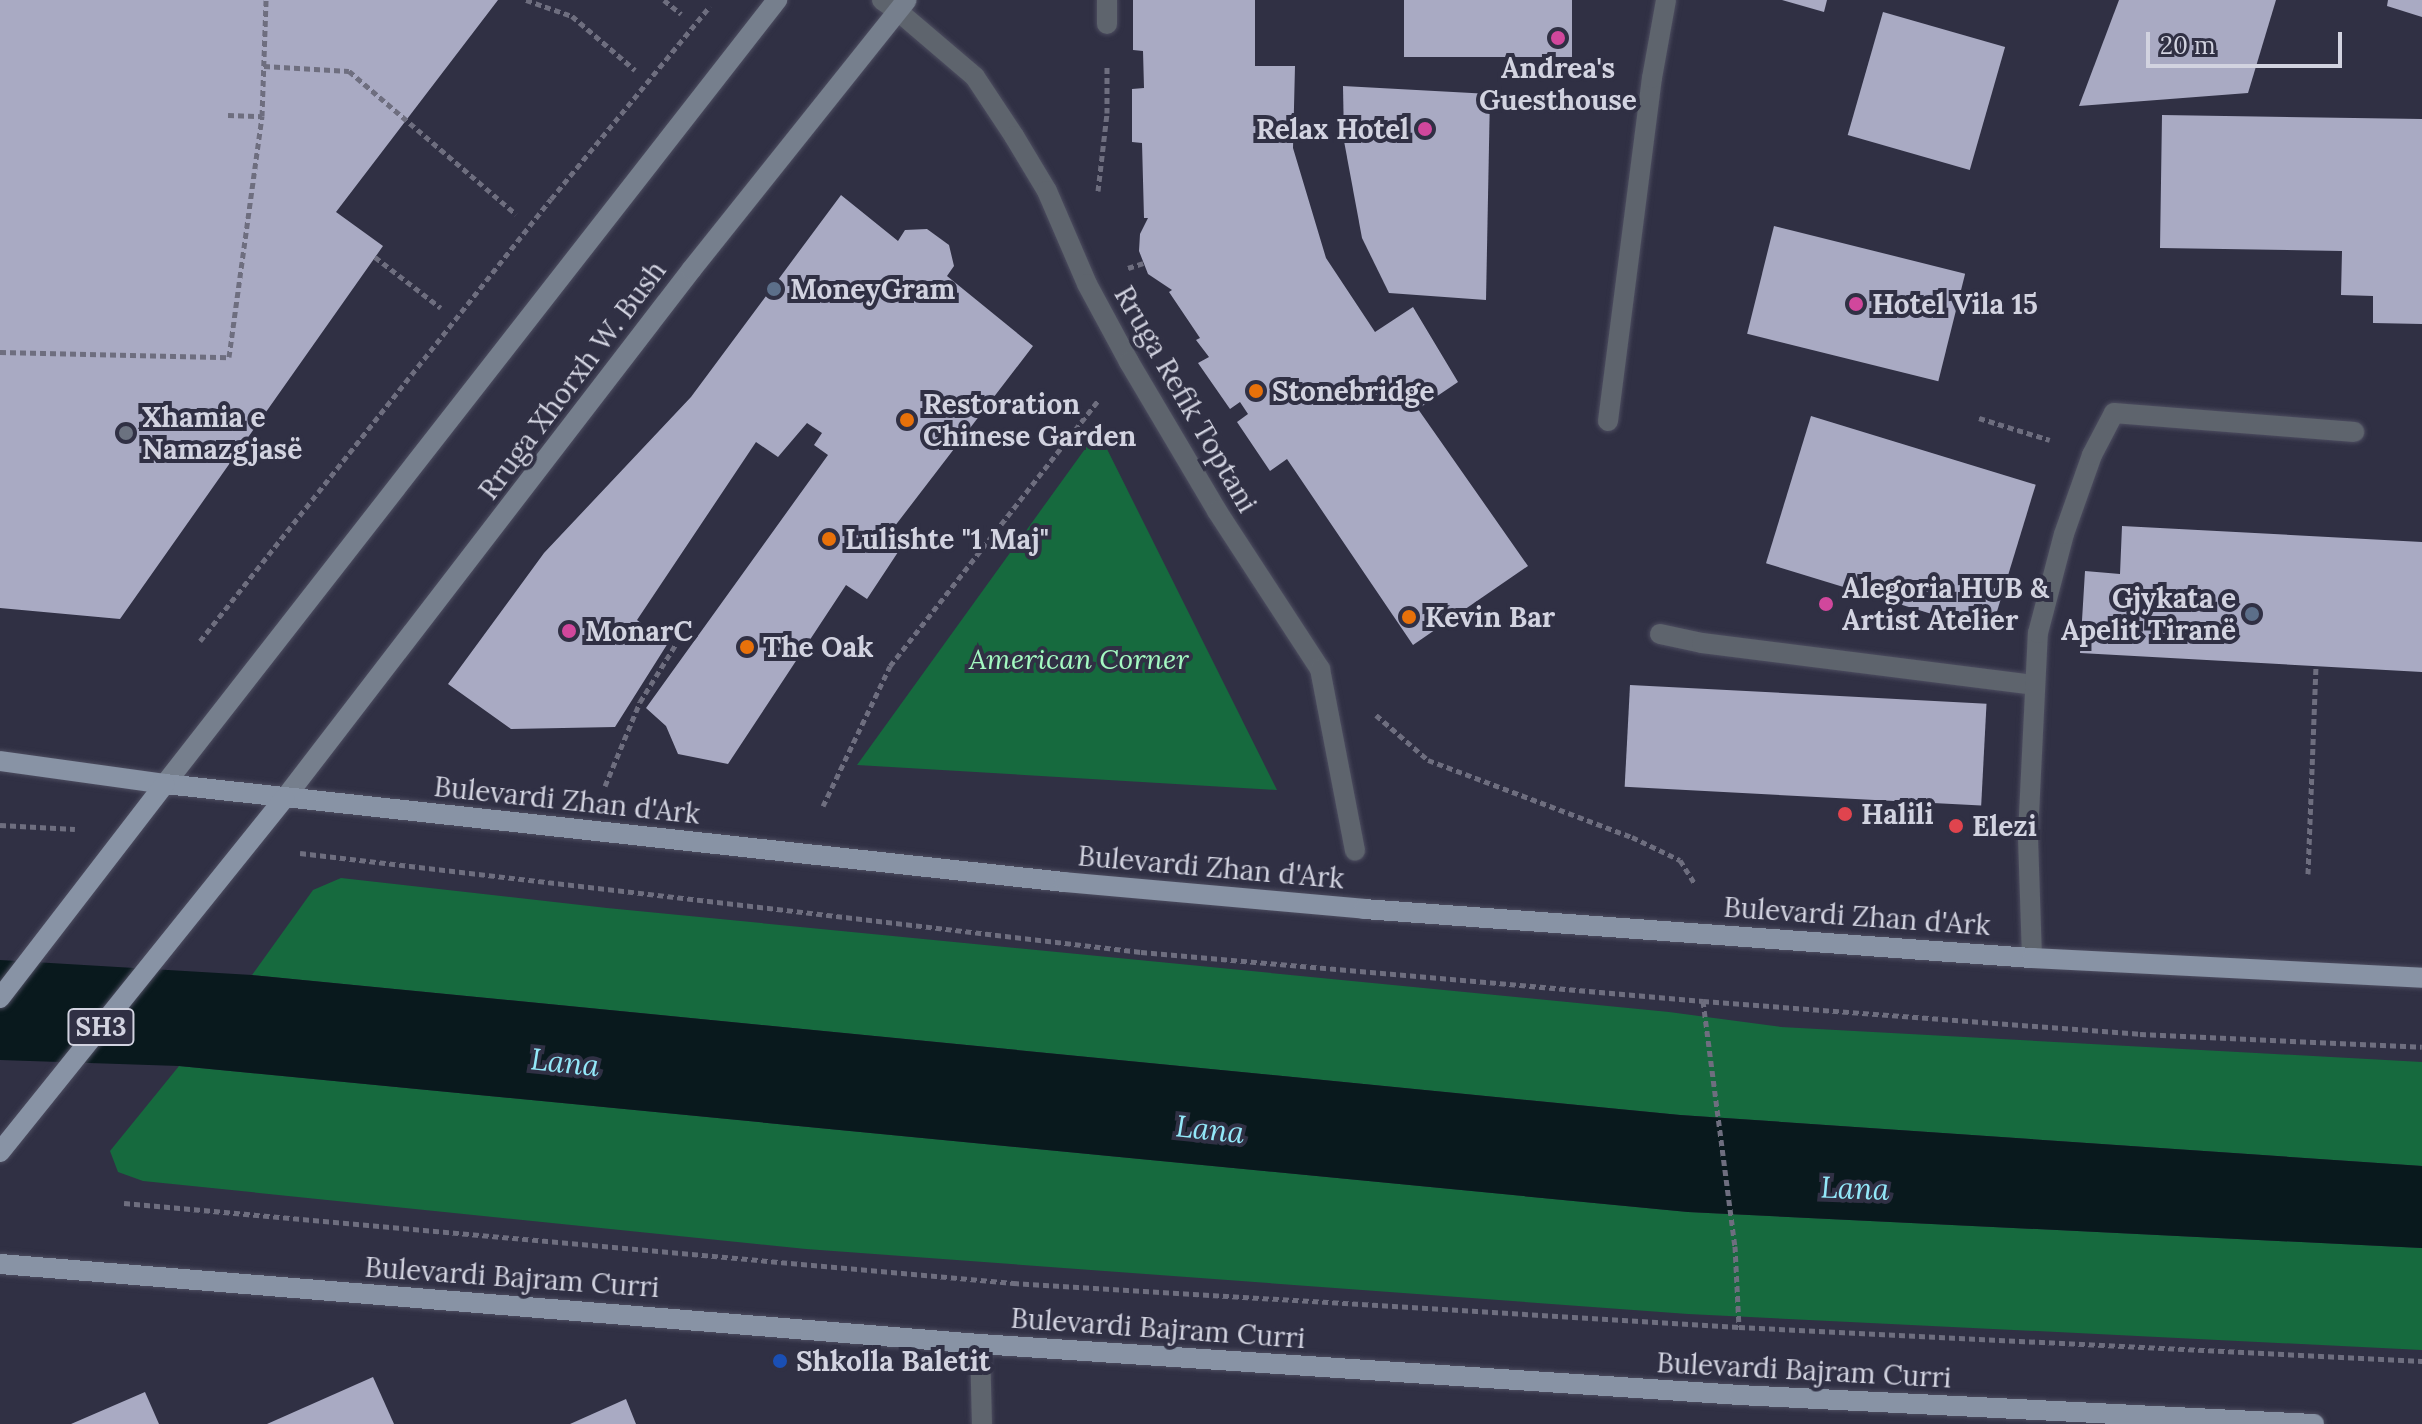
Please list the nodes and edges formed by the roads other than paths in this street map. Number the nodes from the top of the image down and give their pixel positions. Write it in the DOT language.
graph roads {
  1 [pos="777,0"];
  2 [pos="1107,0"];
  3 [pos="1666,0"];
  4 [pos="896,4"];
  5 [pos="1107,24"];
  6 [pos="1608,421"];
  7 [pos="2354,432"];
  8 [pos="1660,634"];
  9 [pos="2033,685"];
  10 [pos="0,761"];
  11 [pos="165,784"];
  12 [pos="285,798"];
  13 [pos="1355,851"];
  14 [pos="2032,958"];
  15 [pos="2422,978"];
  16 [pos="0,998"];
  17 [pos="0,1152"];
  18 [pos="0,1264"];
  19 [pos="980,1344"];
  20 [pos="982,1424"];
  21 [pos="2314,1424"];
  1 -- 11 [label="main road"];
  2 -- 5 [label="street"];
  3 -- 6 [label="street"];
  4 -- 12 [label="main road, Rruga Xhorxh W. Bush"];
  4 -- 13 [label="street, Rruga Refik Toptani"];
  7 -- 9 [label="street"];
  8 -- 9 [label="street"];
  9 -- 14 [label="street"];
  10 -- 11 [label="main road, Bulevardi Zhan d'Ark"];
  11 -- 12 [label="main road, Bulevardi Zhan d'Ark"];
  11 -- 16 [label="main road"];
  12 -- 14 [label="main road, Bulevardi Zhan d'Ark"];
  12 -- 17 [label="main road, SH3"];
  14 -- 15 [label="main road, Bulevardi Zhan d'Ark"];
  18 -- 19 [label="main road, Bulevardi Bajram Curri"];
  19 -- 20 [label="street"];
  19 -- 21 [label="main road, Bulevardi Bajram Curri"];
}
